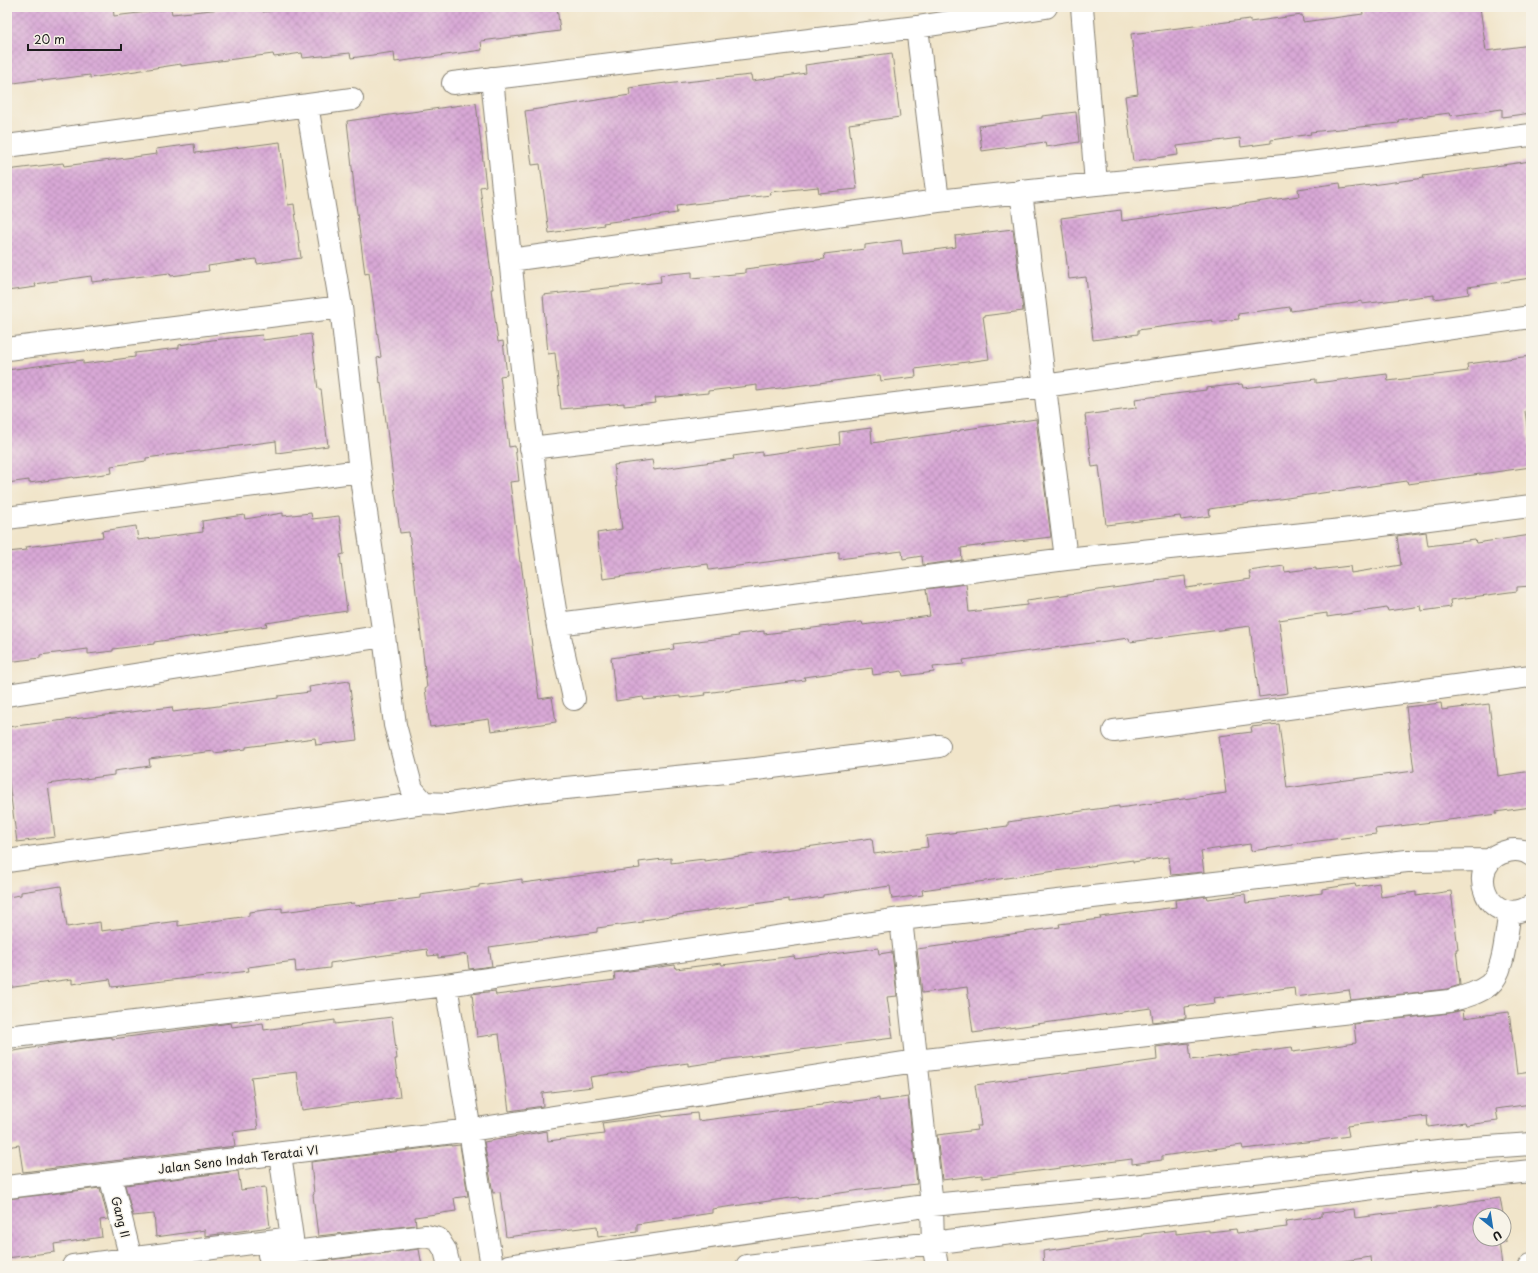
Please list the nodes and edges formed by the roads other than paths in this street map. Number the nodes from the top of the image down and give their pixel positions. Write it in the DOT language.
graph roads {
  1 [pos="1046,7"];
  2 [pos="1082,7"];
  3 [pos="1021,9"];
  4 [pos="968,13"];
  5 [pos="917,27"];
  6 [pos="492,78"];
  7 [pos="453,83"];
  8 [pos="352,98"];
  9 [pos="308,105"];
  10 [pos="1531,135"];
  11 [pos="7,146"];
  12 [pos="1096,184"];
  13 [pos="1021,191"];
  14 [pos="938,201"];
  15 [pos="510,260"];
  16 [pos="341,307"];
  17 [pos="1531,317"];
  18 [pos="7,349"];
  19 [pos="1044,386"];
  20 [pos="531,448"];
  21 [pos="360,471"];
  22 [pos="1531,506"];
  23 [pos="7,518"];
  24 [pos="1066,559"];
  25 [pos="558,624"];
  26 [pos="384,636"];
  27 [pos="1531,676"];
  28 [pos="7,695"];
  29 [pos="574,699"];
  30 [pos="1114,731"];
  31 [pos="939,746"];
  32 [pos="424,803"];
  33 [pos="1531,855"];
  34 [pos="1490,860"];
  35 [pos="7,861"];
  36 [pos="1524,911"];
  37 [pos="901,919"];
  38 [pos="446,985"];
  39 [pos="7,1037"];
  40 [pos="916,1061"];
  41 [pos="470,1130"];
  42 [pos="1531,1144"];
  43 [pos="280,1154"];
  44 [pos="1369,1159"];
  45 [pos="1531,1171"];
  46 [pos="110,1175"];
  47 [pos="7,1187"];
  48 [pos="1373,1188"];
  49 [pos="932,1205"];
  50 [pos="933,1244"];
  51 [pos="132,1259"];
  52 [pos="73,1266"];
  53 [pos="181,1266"];
  54 [pos="450,1266"];
  55 [pos="492,1266"];
  56 [pos="509,1266"];
  57 [pos="747,1266"];
  58 [pos="937,1266"];
  1 -- 3 [label="street"];
  2 -- 12 [label="street"];
  3 -- 4 [label="street"];
  4 -- 5 [label="street"];
  5 -- 6 [label="street"];
  5 -- 14 [label="street"];
  6 -- 7 [label="street"];
  6 -- 15 [label="street"];
  8 -- 9 [label="street"];
  9 -- 11 [label="street"];
  9 -- 16 [label="street"];
  10 -- 12 [label="street"];
  12 -- 13 [label="street"];
  13 -- 14 [label="street"];
  13 -- 19 [label="street"];
  14 -- 15 [label="street"];
  15 -- 20 [label="street"];
  16 -- 18 [label="street"];
  16 -- 21 [label="street"];
  17 -- 19 [label="street"];
  19 -- 20 [label="street"];
  19 -- 24 [label="street"];
  20 -- 25 [label="street"];
  21 -- 23 [label="street"];
  21 -- 26 [label="street"];
  22 -- 24 [label="street"];
  24 -- 25 [label="street"];
  25 -- 29 [label="street"];
  26 -- 28 [label="street"];
  26 -- 32 [label="street"];
  27 -- 30 [label="street"];
  31 -- 32 [label="street"];
  32 -- 35 [label="street"];
  33 -- 34 [label="street"];
  34 -- 36 [label="street"];
  34 -- 37 [label="street"];
  36 -- 40 [label="street, Jalan Seno Indah Teratai VI"];
  37 -- 38 [label="street"];
  37 -- 40 [label="street"];
  38 -- 39 [label="street"];
  38 -- 41 [label="street"];
  40 -- 41 [label="street, Jalan Seno Indah Teratai VI"];
  40 -- 49 [label="street"];
  41 -- 43 [label="street, Jalan Seno Indah Teratai VI"];
  41 -- 55 [label="street"];
  42 -- 44 [label="street"];
  43 -- 46 [label="street, Jalan Seno Indah Teratai VI"];
  43 -- 51 [label="street"];
  44 -- 48 [label="street"];
  44 -- 49 [label="street"];
  45 -- 48 [label="street"];
  46 -- 47 [label="street, Jalan Seno Indah Teratai VI"];
  46 -- 51 [label="street, Gang II"];
  48 -- 50 [label="street"];
  49 -- 50 [label="street"];
  49 -- 56 [label="street"];
  50 -- 57 [label="street"];
  50 -- 58 [label="street"];
  51 -- 52 [label="street"];
  53 -- 54 [label="street"];
}
